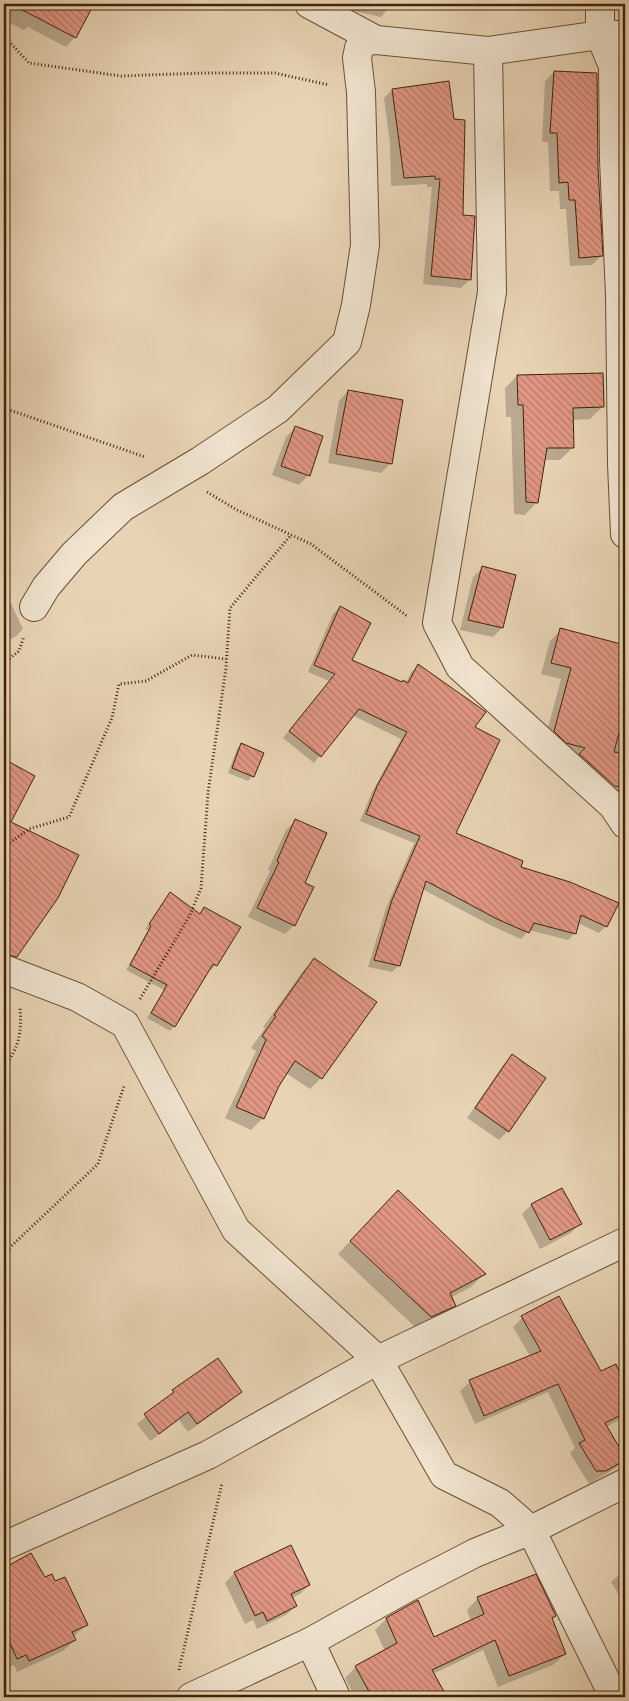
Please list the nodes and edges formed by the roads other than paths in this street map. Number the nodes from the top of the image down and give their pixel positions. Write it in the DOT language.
graph roads {
  1 [pos="308,4"];
  2 [pos="600,4"];
  3 [pos="613,35"];
  4 [pos="376,40"];
  5 [pos="488,51"];
  6 [pos="625,534"];
  7 [pos="34,607"];
  8 [pos="625,824"];
  9 [pos="11,971"];
  10 [pos="625,1242"];
  11 [pos="378,1360"];
  12 [pos="625,1483"];
  13 [pos="531,1530"];
  14 [pos="4,1546"];
  15 [pos="310,1642"];
  16 [pos="184,1688"];
  17 [pos="336,1697"];
  18 [pos="614,1697"];
  1 -- 4 [label="street"];
  2 -- 3 [label="street"];
  3 -- 5 [label="street"];
  3 -- 6 [label="street"];
  4 -- 5 [label="street"];
  4 -- 7 [label="street"];
  5 -- 8 [label="street"];
  9 -- 11 [label="street"];
  10 -- 11 [label="street"];
  11 -- 13 [label="street"];
  11 -- 14 [label="street"];
  12 -- 13 [label="street"];
  13 -- 15 [label="street"];
  13 -- 18 [label="street"];
  15 -- 16 [label="street"];
  15 -- 17 [label="street"];
}
